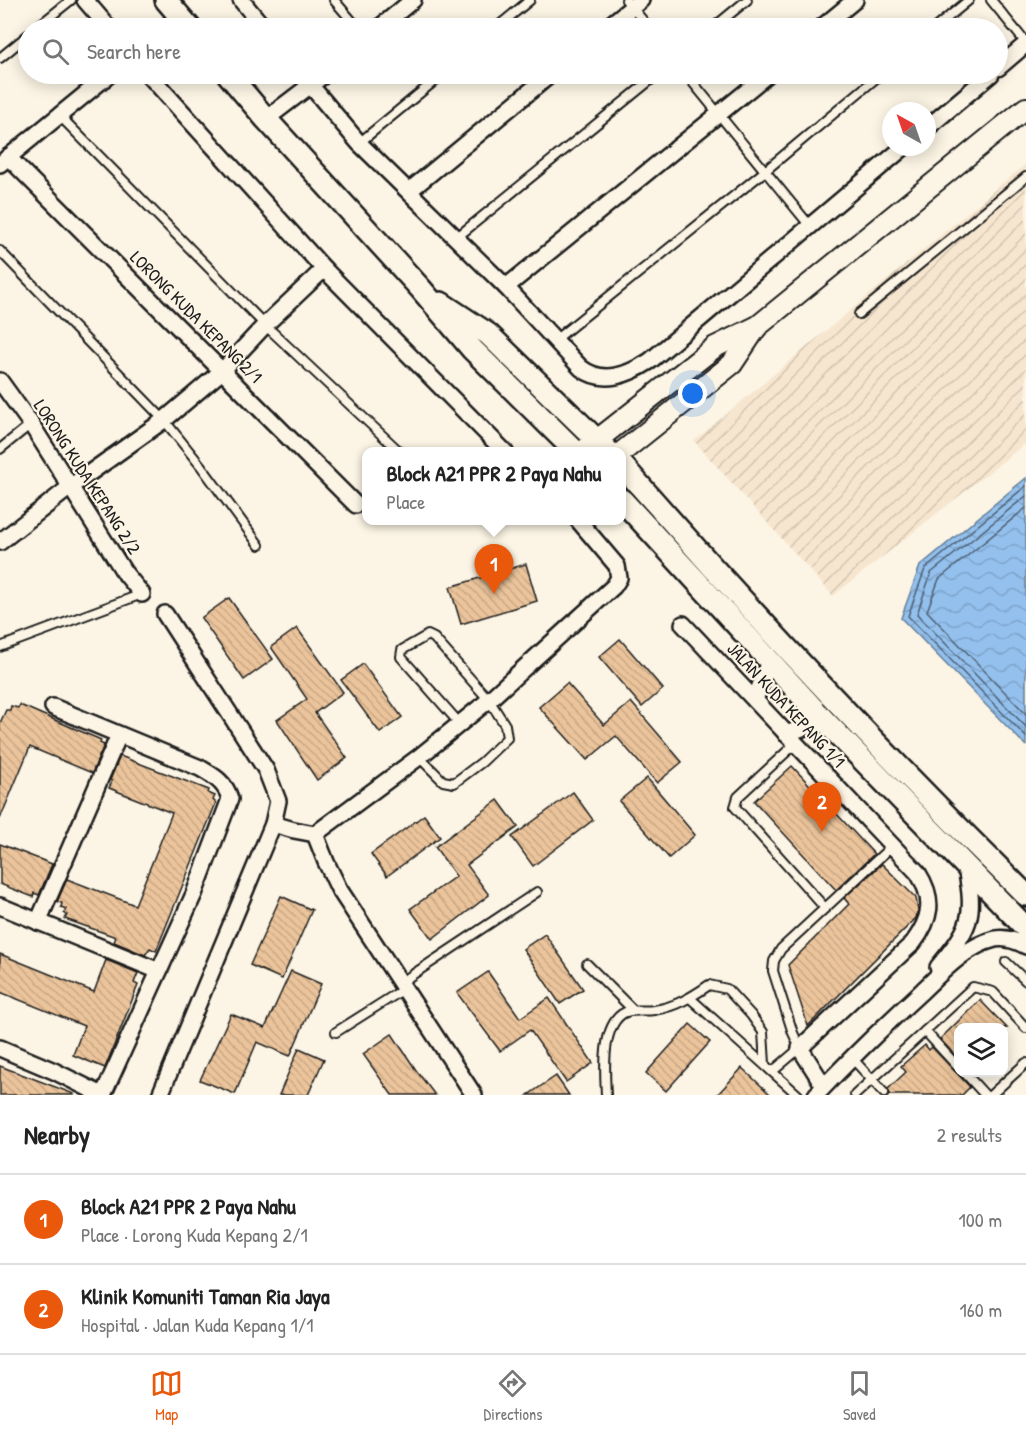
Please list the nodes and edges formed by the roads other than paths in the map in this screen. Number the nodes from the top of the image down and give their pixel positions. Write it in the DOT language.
graph roads {
  1 [pos="71,0"];
  2 [pos="85,0"];
  3 [pos="166,0"];
  4 [pos="241,0"];
  5 [pos="334,0"];
  6 [pos="413,0"];
  7 [pos="531,0"];
  8 [pos="747,0"];
  9 [pos="855,0"];
  10 [pos="969,0"];
  11 [pos="991,0"];
  12 [pos="633,2"];
  13 [pos="48,18"];
  14 [pos="100,18"];
  15 [pos="175,18"];
  16 [pos="256,18"];
  17 [pos="349,18"];
  18 [pos="391,18"];
  19 [pos="508,18"];
  20 [pos="616,18"];
  21 [pos="643,18"];
  22 [pos="725,18"];
  23 [pos="833,18"];
  24 [pos="947,18"];
  25 [pos="1005,18"];
  26 [pos="1008,21"];
  27 [pos="18,43"];
  28 [pos="1026,44"];
  29 [pos="0,58"];
  30 [pos="1008,59"];
  31 [pos="98,84"];
  32 [pos="157,84"];
  33 [pos="236,84"];
  34 [pos="301,84"];
  35 [pos="310,84"];
  36 [pos="430,84"];
  37 [pos="540,84"];
  38 [pos="646,84"];
  39 [pos="694,84"];
  40 [pos="756,84"];
  41 [pos="869,84"];
  42 [pos="979,84"];
  43 [pos="1026,108"];
  44 [pos="59,115"];
  45 [pos="720,115"];
  46 [pos="266,119"];
  47 [pos="936,120"];
  48 [pos="359,143"];
  49 [pos="893,156"];
  50 [pos="4,160"];
  51 [pos="765,171"];
  52 [pos="1026,177"];
  53 [pos="409,191"];
  54 [pos="810,226"];
  55 [pos="456,238"];
  56 [pos="0,251"];
  57 [pos="324,269"];
  58 [pos="506,287"];
  59 [pos="421,289"];
  60 [pos="859,314"];
  61 [pos="265,325"];
  62 [pos="758,326"];
  63 [pos="555,340"];
  64 [pos="222,371"];
  65 [pos="0,381"];
  66 [pos="164,420"];
  67 [pos="31,424"];
  68 [pos="395,447"];
  69 [pos="500,447"];
  70 [pos="571,447"];
  71 [pos="596,447"];
  72 [pos="626,448"];
  73 [pos="0,449"];
  74 [pos="626,471"];
  75 [pos="70,487"];
  76 [pos="356,505"];
  77 [pos="626,505"];
  78 [pos="582,525"];
  79 [pos="0,542"];
  80 [pos="259,545"];
  81 [pos="142,594"];
  82 [pos="165,614"];
  83 [pos="684,624"];
  84 [pos="0,646"];
  85 [pos="769,661"];
  86 [pos="489,700"];
  87 [pos="755,700"];
  88 [pos="53,707"];
  89 [pos="824,720"];
  90 [pos="460,724"];
  91 [pos="119,735"];
  92 [pos="791,739"];
  93 [pos="419,757"];
  94 [pos="273,824"];
  95 [pos="315,834"];
  96 [pos="892,846"];
  97 [pos="966,868"];
  98 [pos="537,892"];
  99 [pos="1026,895"];
  100 [pos="0,906"];
  101 [pos="825,908"];
  102 [pos="38,922"];
  103 [pos="1026,928"];
  104 [pos="1026,945"];
  105 [pos="1006,962"];
  106 [pos="587,964"];
  107 [pos="159,971"];
  108 [pos="1026,981"];
  109 [pos="402,986"];
  110 [pos="690,998"];
  111 [pos="908,1004"];
  112 [pos="633,1010"];
  113 [pos="1026,1028"];
  114 [pos="925,1031"];
  115 [pos="336,1032"];
  116 [pos="0,1048"];
  117 [pos="800,1048"];
  118 [pos="852,1058"];
  119 [pos="954,1063"];
  120 [pos="1026,1063"];
  121 [pos="765,1064"];
  122 [pos="773,1071"];
  123 [pos="969,1077"];
  124 [pos="872,1079"];
  125 [pos="820,1091"];
  126 [pos="884,1093"];
  127 [pos="103,1095"];
  128 [pos="160,1095"];
  129 [pos="474,1095"];
  130 [pos="606,1095"];
  131 [pos="798,1095"];
  132 [pos="855,1095"];
  133 [pos="985,1095"];
  134 [pos="991,1095"];
  1 -- 13 [label="lane"];
  2 -- 14 [label="street"];
  3 -- 15 [label="main road"];
  4 -- 16 [label="street"];
  5 -- 17 [label="lane"];
  6 -- 18 [label="street"];
  7 -- 19 [label="lane"];
  8 -- 22 [label="lane"];
  9 -- 23 [label="street"];
  10 -- 24 [label="lane"];
  11 -- 25 [label="lane"];
  12 -- 20 [label="street"];
  12 -- 21 [label="lane"];
  26 -- 28 [label="lane"];
  27 -- 29 [label="lane"];
  28 -- 30 [label="street"];
  31 -- 44 [label="street"];
  32 -- 57 [label="street"];
  33 -- 46 [label="main road"];
  34 -- 46 [label="street"];
  35 -- 48 [label="street"];
  36 -- 48 [label="lane"];
  37 -- 53 [label="street"];
  38 -- 55 [label="lane"];
  39 -- 45 [label="lane"];
  40 -- 45 [label="street"];
  41 -- 51 [label="lane"];
  42 -- 47 [label="street"];
  43 -- 62 [label="street"];
  44 -- 50 [label="street"];
  44 -- 61 [label="lane"];
  45 -- 51 [label="lane"];
  45 -- 58 [label="street"];
  46 -- 59 [label="main road"];
  48 -- 53 [label="street"];
  49 -- 54 [label="street"];
  50 -- 64 [label="street, LORONG KUDA KEPANG 2/1"];
  51 -- 54 [label="lane"];
  51 -- 63 [label="lane"];
  52 -- 60 [label="lane"];
  53 -- 55 [label="street"];
  54 -- 63 [label="street"];
  55 -- 58 [label="street"];
  56 -- 66 [label="lane"];
  57 -- 61 [label="street"];
  57 -- 69 [label="street"];
  58 -- 63 [label="street"];
  59 -- 70 [label="main road"];
  59 -- 71 [label="main road"];
  61 -- 64 [label="street"];
  61 -- 68 [label="lane"];
  62 -- 71 [label="street"];
  62 -- 72 [label="street"];
  64 -- 66 [label="street"];
  64 -- 76 [label="street, LORONG KUDA KEPANG 2/1"];
  65 -- 67 [label="street, LORONG KUDA KEPANG 2/2"];
  66 -- 75 [label="street"];
  66 -- 80 [label="lane"];
  67 -- 73 [label="lane"];
  67 -- 75 [label="street, LORONG KUDA KEPANG 2/2"];
  74 -- 99 [label="main road"];
  75 -- 79 [label="street"];
  75 -- 81 [label="street, LORONG KUDA KEPANG 2/2"];
  77 -- 85 [label="main road"];
  78 -- 86 [label="street"];
  81 -- 84 [label="lane"];
  82 -- 94 [label="street"];
  83 -- 87 [label="street, JALAN KUDA KEPANG 1/1"];
  85 -- 87 [label="street"];
  85 -- 89 [label="main road"];
  86 -- 90 [label="street"];
  86 -- 90 [label="lane"];
  86 -- 93 [label="lane"];
  87 -- 92 [label="street, JALAN KUDA KEPANG 1/1"];
  88 -- 91 [label="street"];
  89 -- 92 [label="street"];
  89 -- 97 [label="main road"];
  90 -- 93 [label="street"];
  91 -- 102 [label="street"];
  91 -- 107 [label="street"];
  92 -- 96 [label="street, JALAN KUDA KEPANG 1/1"];
  92 -- 101 [label="lane"];
  93 -- 95 [label="street"];
  94 -- 95 [label="street"];
  94 -- 128 [label="street"];
  95 -- 109 [label="street"];
  96 -- 101 [label="lane"];
  96 -- 117 [label="street, JALAN KUDA KEPANG 1/1"];
  97 -- 103 [label="main road"];
  97 -- 111 [label="street"];
  98 -- 109 [label="lane"];
  100 -- 102 [label="street"];
  101 -- 117 [label="lane"];
  102 -- 107 [label="street"];
  104 -- 111 [label="street"];
  105 -- 108 [label="lane"];
  106 -- 112 [label="lane"];
  107 -- 127 [label="street"];
  109 -- 115 [label="lane"];
  109 -- 129 [label="street"];
  110 -- 112 [label="lane"];
  110 -- 121 [label="lane"];
  110 -- 121 [label="lane"];
  111 -- 118 [label="street"];
  112 -- 130 [label="lane"];
  113 -- 114 [label="lane"];
  114 -- 119 [label="lane"];
  114 -- 124 [label="lane"];
  116 -- 127 [label="street"];
  117 -- 122 [label="lane"];
  117 -- 125 [label="street"];
  118 -- 124 [label="lane"];
  118 -- 125 [label="street"];
  120 -- 134 [label="lane"];
  121 -- 122 [label="lane"];
  122 -- 131 [label="lane"];
  123 -- 133 [label="lane"];
  124 -- 126 [label="lane"];
  124 -- 132 [label="lane"];
}
